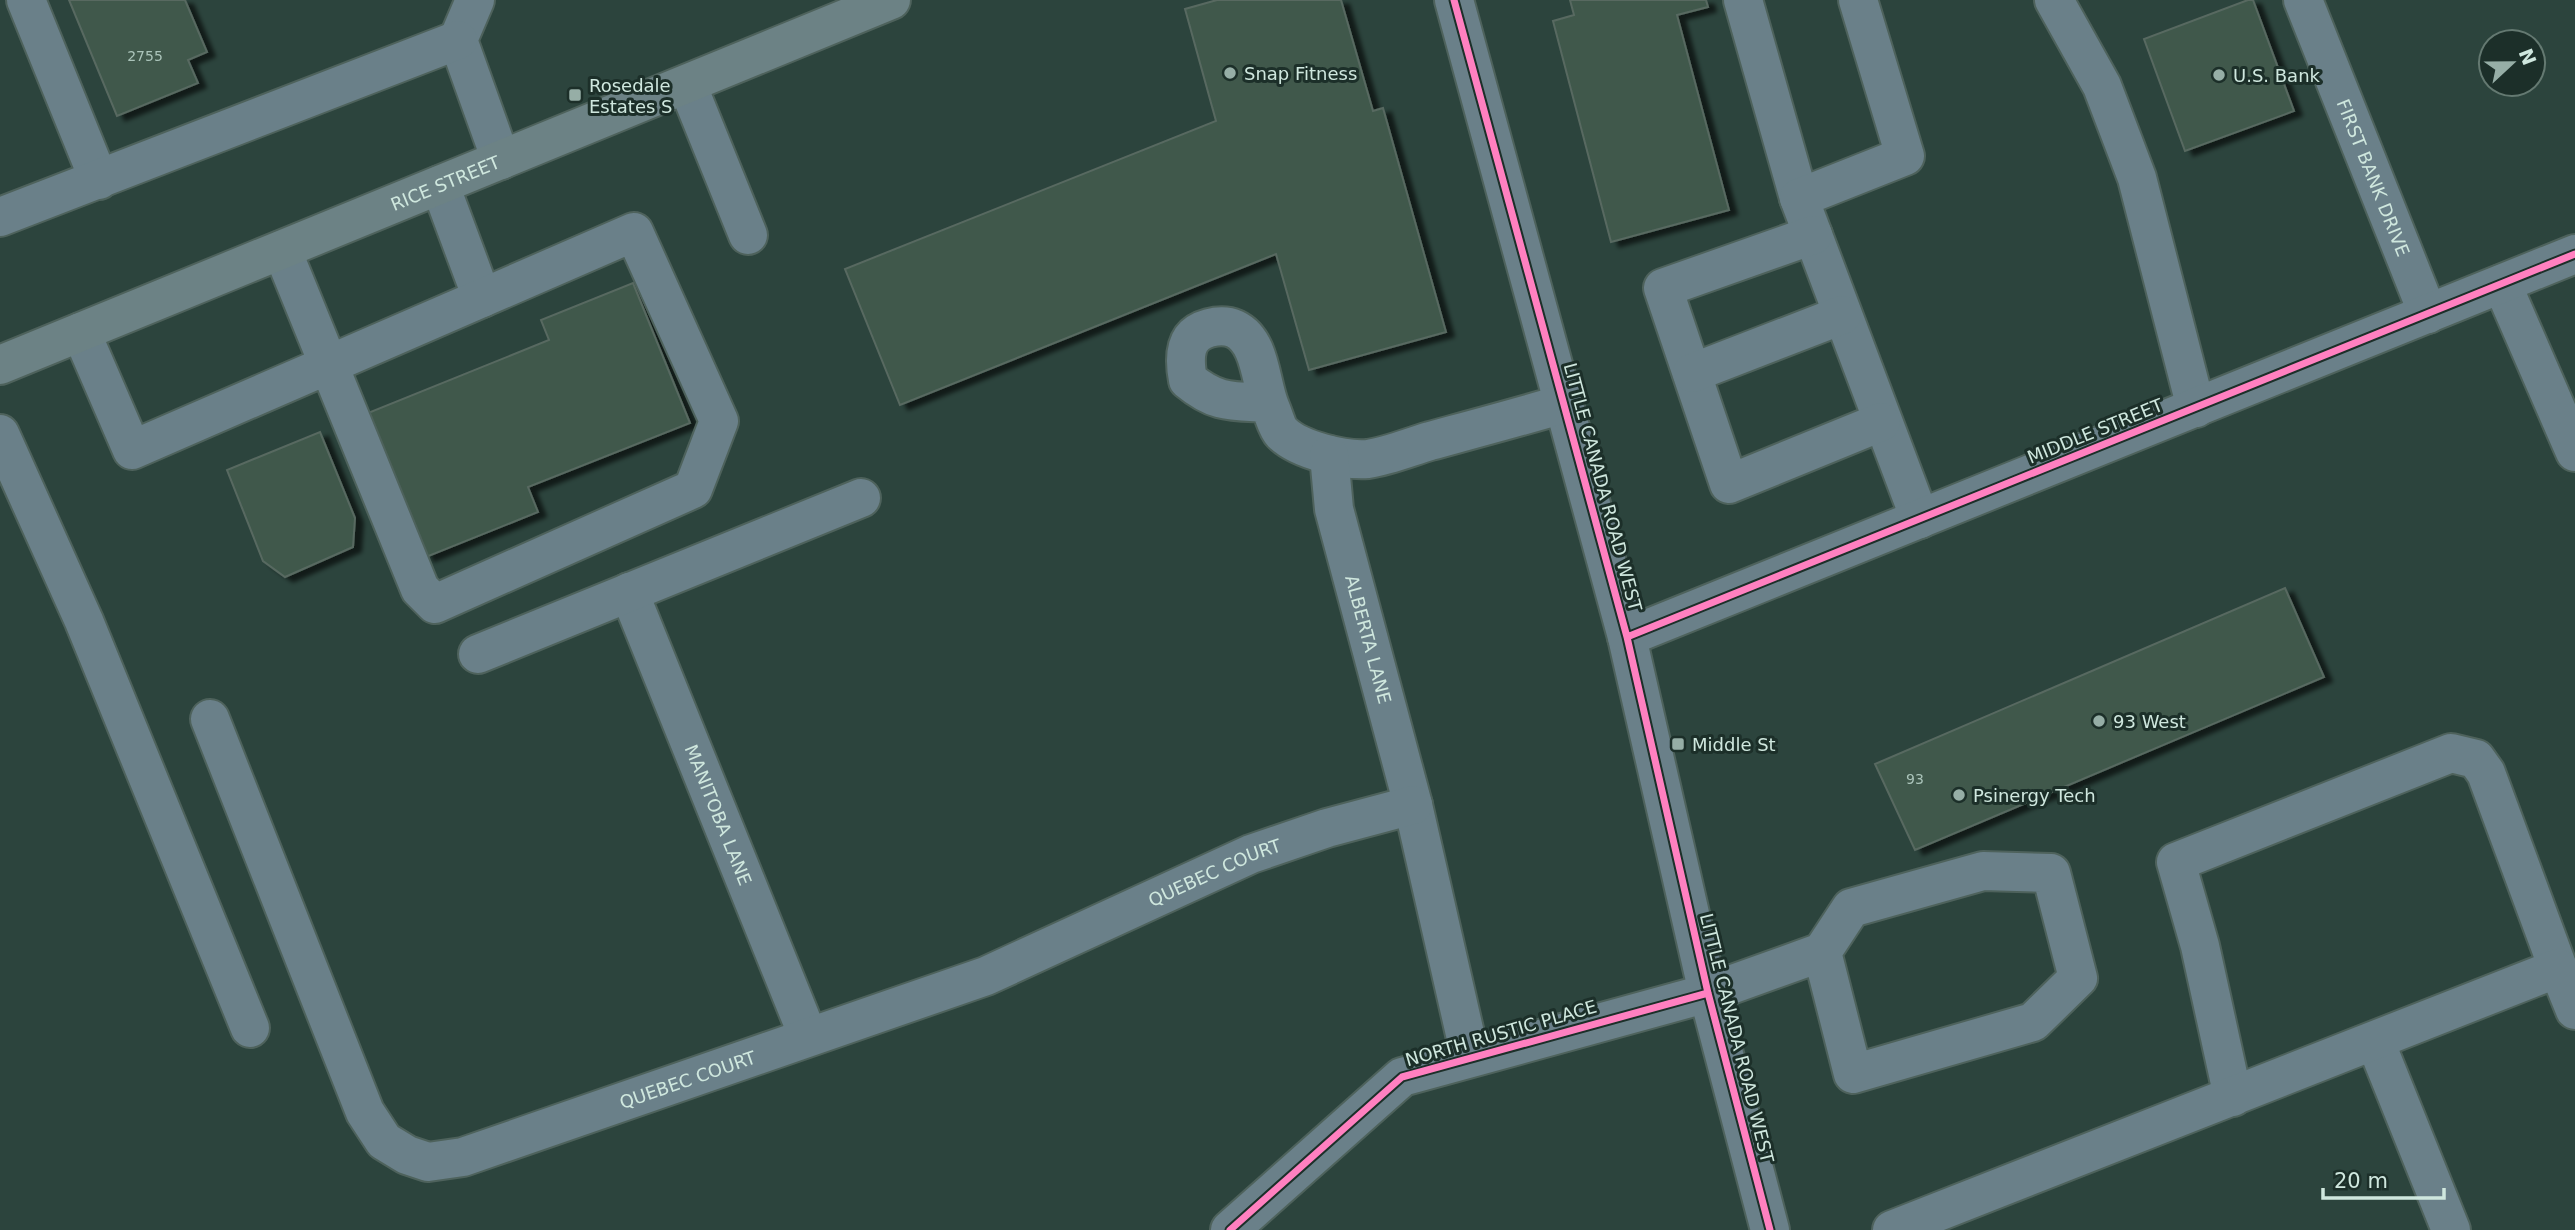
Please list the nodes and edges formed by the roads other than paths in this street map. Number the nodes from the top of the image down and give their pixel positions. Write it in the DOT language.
graph roads {
  1 [pos="26,0"];
  2 [pos="475,0"];
  3 [pos="1454,0"];
  4 [pos="1743,0"];
  5 [pos="1858,0"];
  6 [pos="2054,0"];
  7 [pos="2303,0"];
  8 [pos="873,3"];
  9 [pos="458,40"];
  10 [pos="687,84"];
  11 [pos="501,160"];
  12 [pos="99,180"];
  13 [pos="440,185"];
  14 [pos="1799,198"];
  15 [pos="0,217"];
  16 [pos="748,235"];
  17 [pos="1813,235"];
  18 [pos="282,250"];
  19 [pos="2575,254"];
  20 [pos="2502,284"];
  21 [pos="482,298"];
  22 [pos="2428,314"];
  23 [pos="1842,315"];
  24 [pos="81,332"];
  25 [pos="0,365"];
  26 [pos="327,365"];
  27 [pos="1692,373"];
  28 [pos="1268,403"];
  29 [pos="1563,404"];
  30 [pos="2196,408"];
  31 [pos="1881,422"];
  32 [pos="0,434"];
  33 [pos="2575,452"];
  34 [pos="1329,455"];
  35 [pos="861,498"];
  36 [pos="1920,519"];
  37 [pos="629,592"];
  38 [pos="1627,637"];
  39 [pos="478,654"];
  40 [pos="210,719"];
  41 [pos="1413,805"];
  42 [pos="1822,952"];
  43 [pos="2557,968"];
  44 [pos="1708,993"];
  45 [pos="2575,1010"];
  46 [pos="250,1028"];
  47 [pos="808,1036"];
  48 [pos="2375,1041"];
  49 [pos="1470,1056"];
  50 [pos="2233,1097"];
  51 [pos="1908,1227"];
  52 [pos="1230,1230"];
  53 [pos="1770,1230"];
  54 [pos="2451,1230"];
  1 -- 12 [label="street"];
  2 -- 9 [label="street"];
  3 -- 29 [label="street, LITTLE CANADA ROAD WEST"];
  4 -- 14 [label="street"];
  5 -- 14 [label="street"];
  6 -- 30 [label="street"];
  7 -- 22 [label="street, FIRST BANK DRIVE"];
  8 -- 10 [label="main road, RICE STREET"];
  9 -- 11 [label="street"];
  9 -- 12 [label="street"];
  10 -- 11 [label="main road, RICE STREET"];
  10 -- 16 [label="street"];
  11 -- 13 [label="main road, RICE STREET"];
  12 -- 15 [label="street"];
  13 -- 18 [label="main road, RICE STREET"];
  13 -- 21 [label="street"];
  14 -- 17 [label="street"];
  17 -- 23 [label="street"];
  17 -- 27 [label="street"];
  18 -- 24 [label="main road, RICE STREET"];
  18 -- 26 [label="street"];
  19 -- 20 [label="street, MIDDLE STREET"];
  20 -- 22 [label="street, MIDDLE STREET"];
  20 -- 33 [label="street"];
  21 -- 26 [label="street"];
  21 -- 26 [label="street"];
  22 -- 30 [label="street, MIDDLE STREET"];
  23 -- 27 [label="street"];
  23 -- 31 [label="street"];
  24 -- 25 [label="main road, RICE STREET"];
  24 -- 26 [label="street"];
  27 -- 31 [label="street"];
  28 -- 34 [label="street"];
  29 -- 34 [label="street"];
  29 -- 38 [label="street, LITTLE CANADA ROAD WEST"];
  30 -- 36 [label="street, MIDDLE STREET"];
  31 -- 36 [label="street"];
  32 -- 46 [label="street"];
  34 -- 41 [label="street, ALBERTA LANE"];
  35 -- 37 [label="street"];
  36 -- 38 [label="street, MIDDLE STREET"];
  37 -- 39 [label="street"];
  37 -- 47 [label="street, MANITOBA LANE"];
  38 -- 44 [label="street, LITTLE CANADA ROAD WEST"];
  40 -- 47 [label="street, QUEBEC COURT"];
  41 -- 47 [label="street, QUEBEC COURT"];
  41 -- 49 [label="street, ALBERTA LANE"];
  42 -- 42 [label="street"];
  42 -- 44 [label="street, NORTH RUSTIC PLACE"];
  43 -- 45 [label="street"];
  43 -- 48 [label="street"];
  43 -- 50 [label="street"];
  44 -- 49 [label="street, NORTH RUSTIC PLACE"];
  44 -- 53 [label="street, LITTLE CANADA ROAD WEST"];
  48 -- 50 [label="street"];
  48 -- 54 [label="street"];
  49 -- 52 [label="street, NORTH RUSTIC PLACE"];
  50 -- 51 [label="street"];
}
